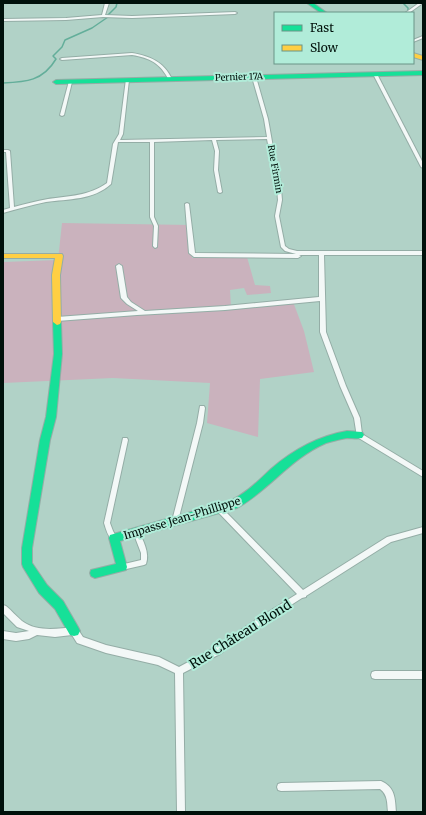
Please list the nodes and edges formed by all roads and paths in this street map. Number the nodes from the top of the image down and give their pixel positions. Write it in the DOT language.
graph roads {
  1 [pos="107,3"];
  2 [pos="310,3"];
  3 [pos="421,3"];
  4 [pos="323,12"];
  5 [pos="408,12"];
  6 [pos="234,13"];
  7 [pos="103,16"];
  8 [pos="3,20"];
  9 [pos="62,59"];
  10 [pos="423,72"];
  11 [pos="375,74"];
  12 [pos="254,77"];
  13 [pos="170,79"];
  14 [pos="128,80"];
  15 [pos="56,82"];
  16 [pos="70,82"];
  17 [pos="62,114"];
  18 [pos="269,138"];
  19 [pos="214,139"];
  20 [pos="118,140"];
  21 [pos="152,141"];
  22 [pos="3,151"];
  23 [pos="423,167"];
  24 [pos="220,192"];
  25 [pos="187,204"];
  26 [pos="12,209"];
  27 [pos="3,212"];
  28 [pos="155,246"];
  29 [pos="423,253"];
  30 [pos="3,256"];
  31 [pos="321,256"];
  32 [pos="119,266"];
  33 [pos="322,299"];
  34 [pos="144,312"];
  35 [pos="57,319"];
  36 [pos="202,408"];
  37 [pos="359,435"];
  38 [pos="125,440"];
  39 [pos="423,474"];
  40 [pos="219,509"];
  41 [pos="175,521"];
  42 [pos="423,530"];
  43 [pos="136,532"];
  44 [pos="114,538"];
  45 [pos="122,567"];
  46 [pos="95,573"];
  47 [pos="303,595"];
  48 [pos="3,608"];
  49 [pos="37,631"];
  50 [pos="74,631"];
  51 [pos="3,635"];
  52 [pos="179,671"];
  53 [pos="375,675"];
  54 [pos="423,675"];
  55 [pos="281,787"];
  56 [pos="180,811"];
  57 [pos="392,812"];
  1 -- 7 [label="street"];
  2 -- 4 [label="street"];
  3 -- 5 [label="street"];
  6 -- 7 [label="street"];
  7 -- 8 [label="street"];
  9 -- 13 [label="street"];
  10 -- 11 [label="street, Pernier 17A"];
  11 -- 12 [label="street, Pernier 17A"];
  11 -- 23 [label="street"];
  12 -- 13 [label="street, Pernier 17A"];
  12 -- 18 [label="street, Rue Firmin"];
  13 -- 14 [label="street, Pernier 17A"];
  14 -- 16 [label="street, Pernier 17A"];
  14 -- 20 [label="street"];
  15 -- 16 [label="street, Pernier 17A"];
  16 -- 17 [label="street"];
  18 -- 19 [label="street"];
  18 -- 31 [label="street, Rue Firmin"];
  19 -- 21 [label="street"];
  19 -- 24 [label="street"];
  20 -- 21 [label="street"];
  20 -- 26 [label="street"];
  21 -- 28 [label="street"];
  22 -- 26 [label="street"];
  25 -- 31 [label="street"];
  26 -- 27 [label="street"];
  29 -- 31 [label="street"];
  30 -- 35 [label="street"];
  31 -- 33 [label="street"];
  32 -- 34 [label="street"];
  33 -- 34 [label="street"];
  33 -- 37 [label="street"];
  34 -- 35 [label="street"];
  35 -- 50 [label="street"];
  36 -- 41 [label="street"];
  37 -- 39 [label="street"];
  37 -- 40 [label="street, Impasse Jean-Phillippe"];
  38 -- 44 [label="street"];
  40 -- 41 [label="street, Impasse Jean-Phillippe"];
  40 -- 47 [label="street"];
  41 -- 43 [label="street, Impasse Jean-Phillippe"];
  42 -- 47 [label="street, Rue Château Blond"];
  43 -- 44 [label="street, Impasse Jean-Phillippe"];
  43 -- 45 [label="street"];
  44 -- 45 [label="street, Impasse Jean-Phillippe"];
  45 -- 46 [label="street"];
  47 -- 52 [label="street, Rue Château Blond"];
  48 -- 49 [label="street"];
  49 -- 50 [label="street"];
  49 -- 51 [label="street"];
  50 -- 52 [label="street"];
  52 -- 56 [label="street, Rue Château Blond"];
  53 -- 54 [label="street"];
  55 -- 57 [label="street"];
}
